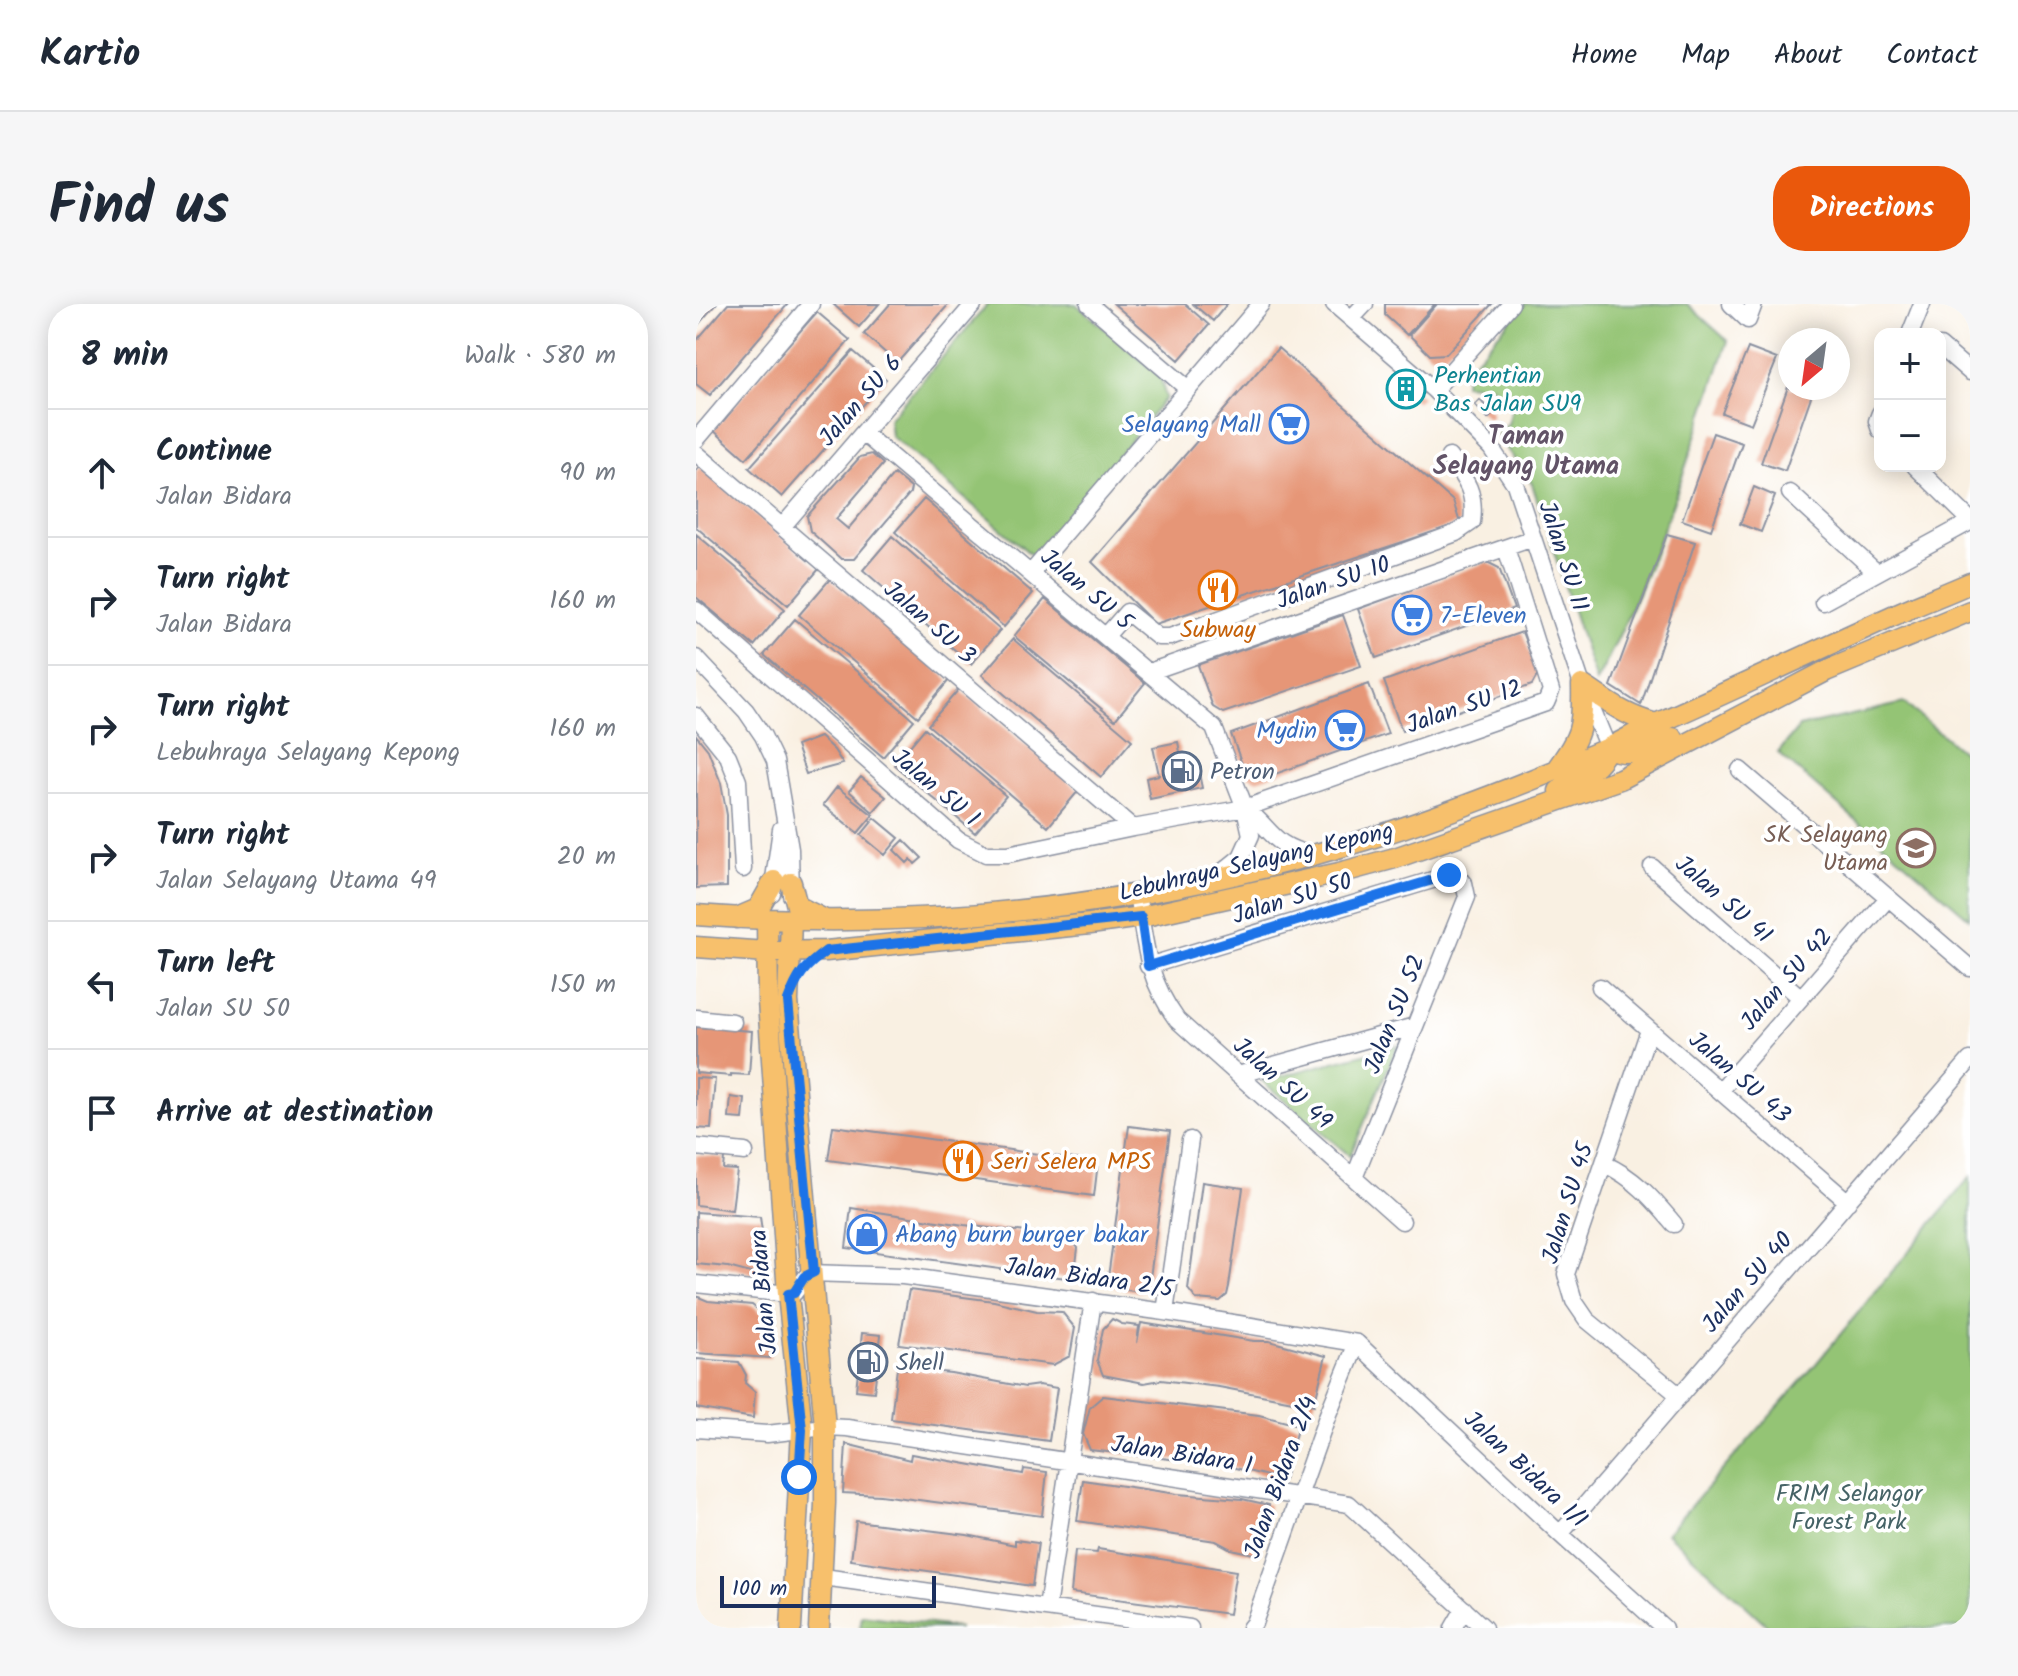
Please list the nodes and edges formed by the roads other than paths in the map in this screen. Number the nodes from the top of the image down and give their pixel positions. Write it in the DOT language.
graph roads {
  1 [pos="811,304"];
  2 [pos="974,304"];
  3 [pos="1089,304"];
  4 [pos="1261,304"];
  5 [pos="1334,304"];
  6 [pos="1365,304"];
  7 [pos="1511,304"];
  8 [pos="1731,304"];
  9 [pos="1922,304"];
  10 [pos="1751,312"];
  11 [pos="1351,319"];
  12 [pos="1918,328"];
  13 [pos="1946,351"];
  14 [pos="1970,372"];
  15 [pos="1188,389"];
  16 [pos="1434,390"];
  17 [pos="863,433"];
  18 [pos="696,440"];
  19 [pos="696,453"];
  20 [pos="1449,457"];
  21 [pos="1921,472"];
  22 [pos="1790,493"];
  23 [pos="1970,521"];
  24 [pos="782,527"];
  25 [pos="1533,538"];
  26 [pos="1506,548"];
  27 [pos="1876,572"];
  28 [pos="1031,573"];
  29 [pos="1970,583"];
  30 [pos="1823,602"];
  31 [pos="696,610"];
  32 [pos="1970,611"];
  33 [pos="1970,622"];
  34 [pos="1912,633"];
  35 [pos="1106,636"];
  36 [pos="696,658"];
  37 [pos="1149,672"];
  38 [pos="1802,684"];
  39 [pos="1582,685"];
  40 [pos="696,716"];
  41 [pos="1656,724"];
  42 [pos="1608,748"];
  43 [pos="1556,770"];
  44 [pos="1740,770"];
  45 [pos="1245,808"];
  46 [pos="1537,808"];
  47 [pos="1133,828"];
  48 [pos="1311,855"];
  49 [pos="1652,867"];
  50 [pos="743,869"];
  51 [pos="1449,875"];
  52 [pos="1215,878"];
  53 [pos="782,882"];
  54 [pos="1137,893"];
  55 [pos="1888,898"];
  56 [pos="696,915"];
  57 [pos="1141,917"];
  58 [pos="737,918"];
  59 [pos="767,921"];
  60 [pos="791,921"];
  61 [pos="826,921"];
  62 [pos="696,947"];
  63 [pos="721,949"];
  64 [pos="826,951"];
  65 [pos="767,952"];
  66 [pos="790,952"];
  67 [pos="1148,966"];
  68 [pos="1970,968"];
  69 [pos="1600,987"];
  70 [pos="1801,998"];
  71 [pos="778,1001"];
  72 [pos="696,1018"];
  73 [pos="733,1022"];
  74 [pos="1415,1026"];
  75 [pos="1649,1030"];
  76 [pos="1970,1060"];
  77 [pos="1238,1075"];
  78 [pos="1720,1091"];
  79 [pos="1190,1140"];
  80 [pos="696,1147"];
  81 [pos="745,1152"];
  82 [pos="1604,1164"];
  83 [pos="1354,1178"];
  84 [pos="1848,1202"];
  85 [pos="1402,1221"];
  86 [pos="1674,1224"];
  87 [pos="814,1272"];
  88 [pos="696,1284"];
  89 [pos="788,1294"];
  90 [pos="1093,1301"];
  91 [pos="1165,1312"];
  92 [pos="1357,1343"];
  93 [pos="1680,1396"];
  94 [pos="825,1427"];
  95 [pos="696,1429"];
  96 [pos="802,1430"];
  97 [pos="1069,1461"];
  98 [pos="1299,1496"];
  99 [pos="1560,1534"];
  100 [pos="823,1577"];
  101 [pos="1047,1608"];
  102 [pos="1464,1609"];
  103 [pos="791,1628"];
  104 [pos="819,1628"];
  105 [pos="1190,1628"];
  106 [pos="1250,1628"];
  107 [pos="1453,1628"];
  108 [pos="1484,1628"];
  109 [pos="1664,1628"];
  1 -- 18 [label="street"];
  2 -- 17 [label="street, Jalan SU 6"];
  3 -- 15 [label="street"];
  4 -- 15 [label="street"];
  5 -- 11 [label="street, Jalan SU 11"];
  6 -- 11 [label="street"];
  7 -- 16 [label="street"];
  8 -- 10 [label="street"];
  9 -- 12 [label="street"];
  11 -- 16 [label="street, Jalan SU 11"];
  13 -- 14 [label="street"];
  15 -- 28 [label="street"];
  16 -- 25 [label="street, Jalan SU 11"];
  17 -- 24 [label="street, Jalan SU 6"];
  17 -- 28 [label="street, Jalan SU 5"];
  19 -- 24 [label="street, Jalan SU 3"];
  20 -- 35 [label="street"];
  21 -- 23 [label="street"];
  22 -- 27 [label="street"];
  23 -- 27 [label="street"];
  24 -- 47 [label="street, Jalan SU 3"];
  25 -- 26 [label="street, Jalan SU 10"];
  25 -- 39 [label="street, Jalan SU 11"];
  26 -- 37 [label="street, Jalan SU 10"];
  26 -- 45 [label="street, Jalan SU 12"];
  27 -- 30 [label="street"];
  28 -- 35 [label="street, Jalan SU 5"];
  29 -- 41 [label="main road, Lebuhraya Selayang Kepong"];
  31 -- 47 [label="street, Jalan SU 1"];
  32 -- 34 [label="main road, Lebuhraya Selayang Kepong"];
  33 -- 34 [label="street"];
  34 -- 38 [label="main road, Lebuhraya Selayang Kepong"];
  35 -- 37 [label="street, Jalan SU 5"];
  36 -- 53 [label="street"];
  37 -- 45 [label="street, Jalan SU 5"];
  38 -- 42 [label="main road"];
  38 -- 46 [label="main road, Lebuhraya Selayang Kepong"];
  39 -- 41 [label="main road"];
  39 -- 42 [label="street, Jalan SU 11"];
  39 -- 43 [label="main road"];
  40 -- 50 [label="street"];
  41 -- 42 [label="main road, Lebuhraya Selayang Kepong"];
  42 -- 43 [label="main road, Lebuhraya Selayang Kepong"];
  42 -- 46 [label="main road"];
  43 -- 48 [label="main road, Lebuhraya Selayang Kepong"];
  44 -- 55 [label="street"];
  45 -- 47 [label="street, Jalan SU 1"];
  45 -- 48 [label="street, Jalan SU 5"];
  45 -- 52 [label="street, Jalan SU 5"];
  46 -- 57 [label="main road, Lebuhraya Selayang Kepong"];
  48 -- 52 [label="main road, Lebuhraya Selayang Kepong"];
  49 -- 70 [label="street, Jalan SU 41"];
  51 -- 67 [label="street, Jalan SU 50"];
  51 -- 74 [label="street, Jalan SU 52"];
  52 -- 54 [label="main road, Lebuhraya Selayang Kepong"];
  53 -- 58 [label="main road"];
  53 -- 59 [label="street"];
  53 -- 60 [label="street"];
  53 -- 61 [label="main road"];
  54 -- 57 [label="street, Jalan SU 49"];
  54 -- 61 [label="main road, Lebuhraya Selayang Kepong"];
  55 -- 68 [label="street"];
  55 -- 70 [label="street, Jalan SU 42"];
  56 -- 58 [label="main road, Lebuhraya Selayang Kepong"];
  57 -- 64 [label="main road, Lebuhraya Selayang Kepong"];
  57 -- 67 [label="street, Jalan SU 49"];
  58 -- 59 [label="main road, Lebuhraya Selayang Kepong"];
  59 -- 60 [label="main road, Lebuhraya Selayang Kepong"];
  59 -- 65 [label="main road, Jalan Bidara"];
  60 -- 61 [label="main road, Lebuhraya Selayang Kepong"];
  60 -- 66 [label="main road, Jalan Bidara"];
  62 -- 63 [label="main road, Lebuhraya Selayang Kepong"];
  63 -- 65 [label="main road, Lebuhraya Selayang Kepong"];
  63 -- 71 [label="main road"];
  64 -- 66 [label="main road, Lebuhraya Selayang Kepong"];
  64 -- 71 [label="main road"];
  65 -- 66 [label="main road, Lebuhraya Selayang Kepong"];
  65 -- 71 [label="main road, Jalan Bidara"];
  66 -- 71 [label="main road, Jalan Bidara"];
  67 -- 77 [label="street, Jalan SU 49"];
  69 -- 75 [label="street, Jalan SU 43"];
  70 -- 78 [label="street, Jalan SU 42"];
  71 -- 87 [label="main road, Jalan Bidara"];
  71 -- 89 [label="main road, Jalan Bidara"];
  72 -- 73 [label="street"];
  74 -- 77 [label="street"];
  74 -- 83 [label="street, Jalan SU 52"];
  75 -- 78 [label="street, Jalan SU 43"];
  75 -- 82 [label="street, Jalan SU 45"];
  76 -- 84 [label="street, Jalan SU 40"];
  77 -- 83 [label="street, Jalan SU 49"];
  78 -- 84 [label="street, Jalan SU 43"];
  79 -- 91 [label="street"];
  80 -- 81 [label="street"];
  82 -- 86 [label="street"];
  82 -- 93 [label="street, Jalan SU 45"];
  83 -- 85 [label="street, Jalan SU 49"];
  84 -- 93 [label="street, Jalan SU 40"];
  87 -- 89 [label="street"];
  87 -- 90 [label="street, Jalan Bidara 2/5"];
  87 -- 94 [label="main road, Jalan Bidara"];
  88 -- 89 [label="street"];
  89 -- 96 [label="main road, Jalan Bidara"];
  90 -- 91 [label="street, Jalan Bidara 2/5"];
  90 -- 97 [label="street"];
  91 -- 92 [label="street, Jalan Bidara 2/5"];
  92 -- 98 [label="street, Jalan Bidara 2/4"];
  92 -- 99 [label="street, Jalan Bidara 1/1"];
  93 -- 99 [label="street, Jalan SU 40"];
  94 -- 96 [label="street, Jalan Bidara 1"];
  94 -- 97 [label="street, Jalan Bidara 1"];
  94 -- 100 [label="main road, Jalan Bidara"];
  95 -- 96 [label="street, Jalan Bidara 1"];
  96 -- 103 [label="main road, Jalan Bidara"];
  97 -- 98 [label="street, Jalan Bidara 1"];
  97 -- 101 [label="street"];
  98 -- 102 [label="street, Jalan Bidara 1"];
  98 -- 106 [label="street, Jalan Bidara 2/4"];
  99 -- 109 [label="street, Jalan Bidara 1/1"];
  100 -- 101 [label="street"];
  100 -- 104 [label="main road, Jalan Bidara"];
  101 -- 105 [label="street"];
  102 -- 107 [label="street"];
  102 -- 108 [label="street, Jalan Bidara 1"];
}
